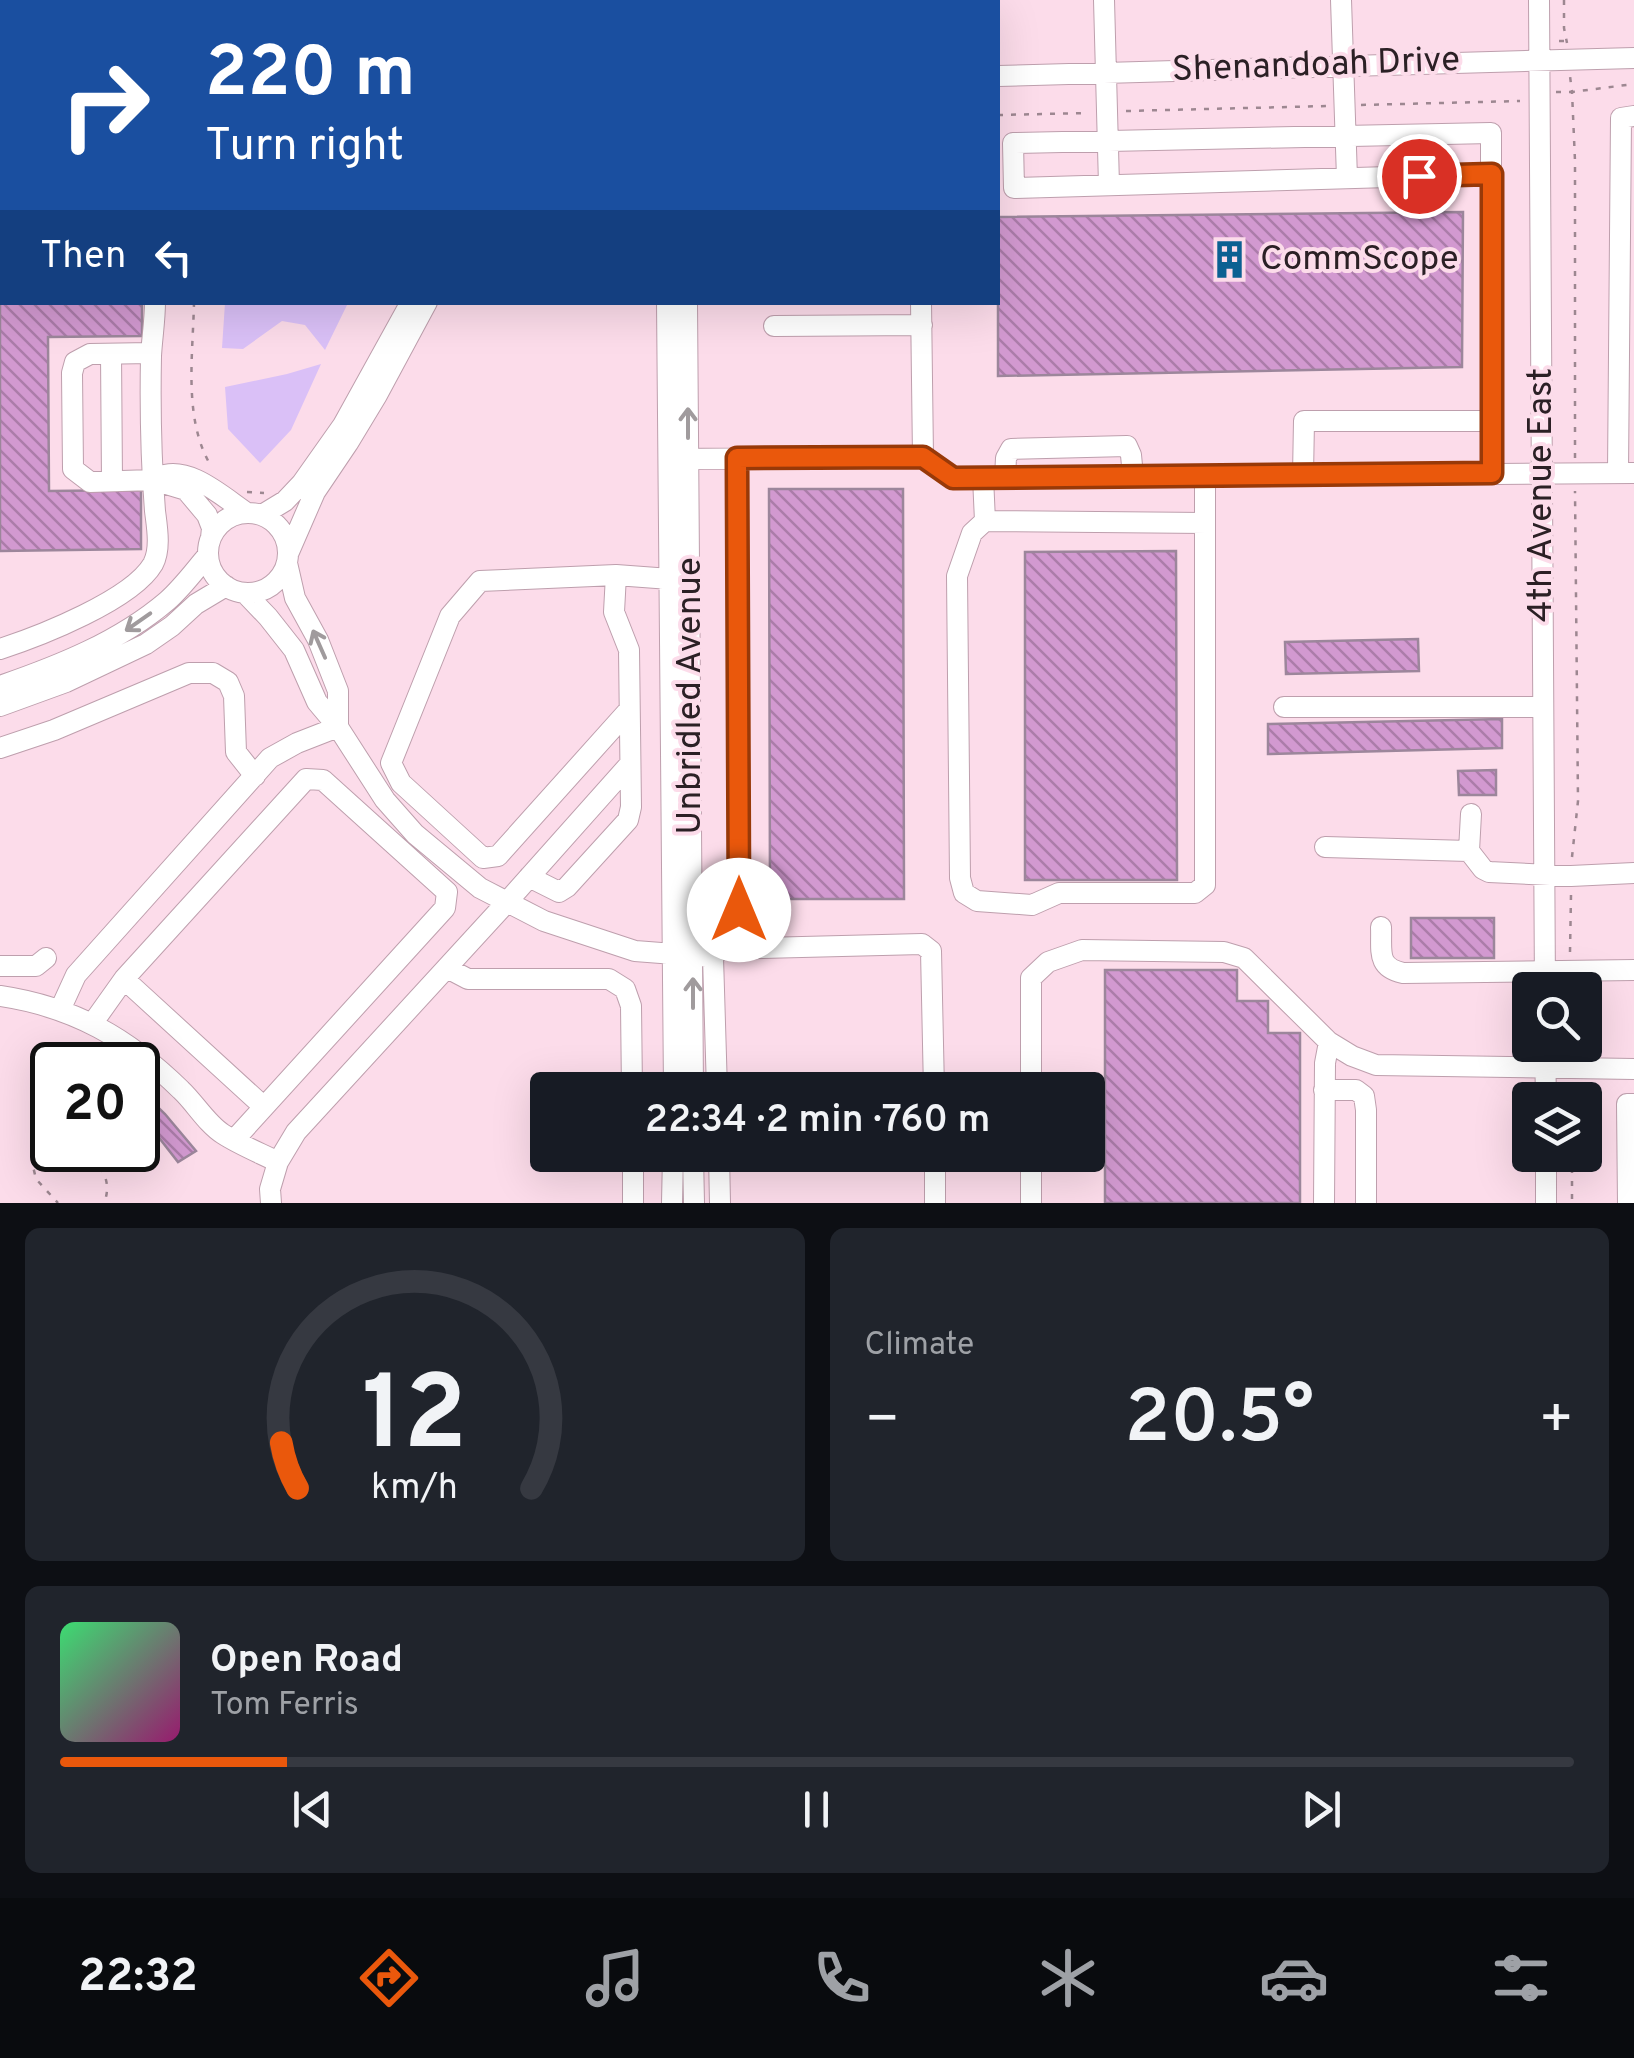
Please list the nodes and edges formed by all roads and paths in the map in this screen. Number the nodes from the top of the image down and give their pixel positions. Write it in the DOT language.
graph roads {
  1 [pos="1104,0"];
  2 [pos="1341,0"];
  3 [pos="1539,0"];
  4 [pos="1564,0"];
  5 [pos="1567,41"];
  6 [pos="1634,58"];
  7 [pos="1540,60"];
  8 [pos="1343,66"];
  9 [pos="1107,73"];
  10 [pos="1000,76"];
  11 [pos="1634,84"];
  12 [pos="1520,100"];
  13 [pos="1345,105"];
  14 [pos="1107,112"];
  15 [pos="1000,115"];
  16 [pos="1627,117"];
  17 [pos="1346,136"];
  18 [pos="1108,141"];
  19 [pos="1005,144"];
  20 [pos="1492,174"];
  21 [pos="1347,178"];
  22 [pos="1108,185"];
  23 [pos="156,305"];
  24 [pos="194,305"];
  25 [pos="408,305"];
  26 [pos="425,305"];
  27 [pos="667,305"];
  28 [pos="686,305"];
  29 [pos="921,305"];
  30 [pos="922,325"];
  31 [pos="774,326"];
  32 [pos="152,353"];
  33 [pos="111,354"];
  34 [pos="1492,422"];
  35 [pos="923,457"];
  36 [pos="737,458"];
  37 [pos="679,459"];
  38 [pos="213,470"];
  39 [pos="1492,473"];
  40 [pos="1542,473"];
  41 [pos="1575,473"];
  42 [pos="1626,473"];
  43 [pos="1303,475"];
  44 [pos="1134,476"];
  45 [pos="1205,476"];
  46 [pos="983,477"];
  47 [pos="1005,477"];
  48 [pos="152,480"];
  49 [pos="112,481"];
  50 [pos="189,484"];
  51 [pos="255,514"];
  52 [pos="984,521"];
  53 [pos="1205,523"];
  54 [pos="210,546"];
  55 [pos="288,559"];
  56 [pos="616,575"];
  57 [pos="670,578"];
  58 [pos="236,590"];
  59 [pos="196,604"];
  60 [pos="268,616"];
  61 [pos="0,649"];
  62 [pos="0,686"];
  63 [pos="0,706"];
  64 [pos="1284,707"];
  65 [pos="1544,707"];
  66 [pos="628,711"];
  67 [pos="338,727"];
  68 [pos="0,748"];
  69 [pos="628,765"];
  70 [pos="255,776"];
  71 [pos="400,784"];
  72 [pos="385,800"];
  73 [pos="1471,814"];
  74 [pos="368,820"];
  75 [pos="461,838"];
  76 [pos="1325,847"];
  77 [pos="1469,851"];
  78 [pos="443,857"];
  79 [pos="1634,873"];
  80 [pos="427,874"];
  81 [pos="1544,876"];
  82 [pos="1571,876"];
  83 [pos="529,877"];
  84 [pos="507,902"];
  85 [pos="1381,927"];
  86 [pos="739,948"];
  87 [pos="693,955"];
  88 [pos="46,958"];
  89 [pos="0,966"];
  90 [pos="446,968"];
  91 [pos="1634,970"];
  92 [pos="1570,971"];
  93 [pos="1545,972"];
  94 [pos="124,979"];
  95 [pos="1512,979"];
  96 [pos="0,996"];
  97 [pos="60,1010"];
  98 [pos="92,1024"];
  99 [pos="1328,1042"];
  100 [pos="1546,1062"];
  101 [pos="1546,1069"];
  102 [pos="1634,1069"];
  103 [pos="632,1072"];
  104 [pos="677,1072"];
  105 [pos="693,1072"];
  106 [pos="714,1072"];
  107 [pos="934,1072"];
  108 [pos="1031,1072"];
  109 [pos="1546,1082"];
  110 [pos="1324,1090"];
  111 [pos="1634,1104"];
  112 [pos="264,1107"];
  113 [pos="234,1140"];
  114 [pos="278,1162"];
  115 [pos="34,1172"];
  116 [pos="104,1172"];
  117 [pos="633,1172"];
  118 [pos="673,1172"];
  119 [pos="693,1172"];
  120 [pos="719,1172"];
  121 [pos="934,1172"];
  122 [pos="1031,1172"];
  123 [pos="1546,1172"];
  124 [pos="1572,1172"];
  125 [pos="1631,1178"];
  126 [pos="58,1203"];
  127 [pos="104,1203"];
  128 [pos="271,1203"];
  129 [pos="633,1203"];
  130 [pos="672,1203"];
  131 [pos="694,1203"];
  132 [pos="720,1203"];
  133 [pos="935,1203"];
  134 [pos="1031,1203"];
  135 [pos="1324,1203"];
  136 [pos="1366,1203"];
  137 [pos="1546,1203"];
  138 [pos="1572,1203"];
  139 [pos="1628,1203"];
  1 -- 9 [label="street"];
  2 -- 8 [label="street"];
  3 -- 7 [label="street, 4th Avenue East"];
  4 -- 5 [label="path"];
  6 -- 7 [label="street, Shenandoah Drive"];
  7 -- 8 [label="street, Shenandoah Drive"];
  7 -- 40 [label="street, 4th Avenue East"];
  8 -- 9 [label="street, Shenandoah Drive"];
  8 -- 13 [label="street"];
  9 -- 10 [label="street, Shenandoah Drive"];
  9 -- 14 [label="street"];
  11 -- 41 [label="path"];
  12 -- 13 [label="path"];
  13 -- 14 [label="path"];
  13 -- 17 [label="street"];
  14 -- 15 [label="path"];
  14 -- 18 [label="street"];
  16 -- 42 [label="street"];
  17 -- 18 [label="street"];
  17 -- 20 [label="street"];
  17 -- 21 [label="street"];
  18 -- 19 [label="street"];
  18 -- 22 [label="street"];
  19 -- 22 [label="street"];
  20 -- 21 [label="street"];
  20 -- 34 [label="street"];
  21 -- 22 [label="street"];
  23 -- 32 [label="street"];
  24 -- 38 [label="path"];
  25 -- 51 [label="street"];
  26 -- 55 [label="street"];
  27 -- 37 [label="street, Unbridled Avenue"];
  37 -- 28 [label="street, Unbridled Avenue, one-way"];
  29 -- 30 [label="street"];
  30 -- 31 [label="street"];
  30 -- 35 [label="street"];
  32 -- 33 [label="street"];
  32 -- 48 [label="street"];
  33 -- 49 [label="street"];
  33 -- 49 [label="street"];
  34 -- 39 [label="street"];
  34 -- 43 [label="street"];
  35 -- 36 [label="street"];
  35 -- 46 [label="street"];
  36 -- 37 [label="street"];
  36 -- 86 [label="street"];
  37 -- 57 [label="street, Unbridled Avenue"];
  37 -- 87 [label="street, Unbridled Avenue"];
  39 -- 40 [label="street"];
  39 -- 43 [label="street"];
  40 -- 41 [label="street"];
  40 -- 65 [label="street, 4th Avenue East"];
  41 -- 42 [label="street"];
  41 -- 82 [label="path"];
  43 -- 45 [label="street"];
  44 -- 45 [label="street"];
  44 -- 47 [label="street"];
  44 -- 47 [label="street"];
  45 -- 53 [label="street"];
  46 -- 47 [label="street"];
  46 -- 52 [label="street"];
  48 -- 49 [label="street"];
  48 -- 50 [label="street"];
  48 -- 61 [label="street"];
  50 -- 51 [label="street"];
  50 -- 54 [label="street"];
  51 -- 54 [label="street"];
  51 -- 55 [label="street"];
  52 -- 53 [label="street"];
  52 -- 53 [label="street"];
  54 -- 58 [label="street"];
  54 -- 62 [label="street, one-way"];
  55 -- 58 [label="street"];
  67 -- 55 [label="street, one-way"];
  56 -- 57 [label="street"];
  56 -- 66 [label="street"];
  56 -- 71 [label="street"];
  57 -- 87 [label="street, Unbridled Avenue"];
  58 -- 59 [label="street"];
  58 -- 60 [label="street"];
  59 -- 60 [label="street"];
  59 -- 63 [label="street"];
  60 -- 67 [label="street"];
  64 -- 65 [label="street"];
  65 -- 81 [label="street, 4th Avenue East"];
  66 -- 69 [label="street"];
  66 -- 75 [label="street"];
  67 -- 70 [label="street"];
  67 -- 72 [label="street"];
  68 -- 70 [label="street"];
  69 -- 83 [label="street"];
  69 -- 83 [label="street"];
  70 -- 97 [label="street"];
  71 -- 72 [label="street"];
  71 -- 75 [label="street"];
  72 -- 74 [label="street"];
  72 -- 78 [label="street"];
  73 -- 77 [label="street"];
  74 -- 80 [label="street"];
  74 -- 94 [label="street"];
  75 -- 78 [label="street"];
  76 -- 77 [label="street"];
  77 -- 81 [label="street"];
  78 -- 80 [label="street"];
  78 -- 84 [label="street"];
  79 -- 82 [label="street"];
  80 -- 112 [label="street"];
  81 -- 82 [label="street"];
  81 -- 93 [label="street, 4th Avenue East"];
  82 -- 92 [label="path"];
  83 -- 84 [label="street"];
  84 -- 87 [label="street"];
  84 -- 90 [label="street"];
  85 -- 95 [label="street"];
  86 -- 87 [label="street"];
  86 -- 107 [label="street"];
  87 -- 104 [label="street, Unbridled Avenue"];
  105 -- 87 [label="street, Unbridled Avenue, one-way"];
  87 -- 106 [label="street"];
  88 -- 89 [label="street"];
  90 -- 103 [label="street"];
  90 -- 114 [label="street"];
  91 -- 92 [label="street"];
  94 -- 98 [label="street"];
  94 -- 112 [label="street"];
  96 -- 97 [label="street"];
  97 -- 98 [label="street"];
  98 -- 113 [label="street"];
  99 -- 101 [label="street"];
  99 -- 108 [label="street"];
  99 -- 110 [label="street"];
  100 -- 101 [label="street"];
  101 -- 102 [label="street"];
  101 -- 109 [label="street"];
  110 -- 135 [label="street"];
  110 -- 136 [label="street"];
  111 -- 125 [label="street"];
  112 -- 113 [label="street"];
  113 -- 114 [label="street"];
  114 -- 128 [label="street"];
  115 -- 126 [label="path"];
  116 -- 127 [label="path"];
  117 -- 129 [label="street"];
  118 -- 130 [label="street"];
  119 -- 131 [label="street"];
  120 -- 132 [label="street"];
  121 -- 133 [label="street"];
  122 -- 134 [label="street"];
  123 -- 137 [label="street"];
  124 -- 138 [label="path"];
  125 -- 139 [label="street"];
}
